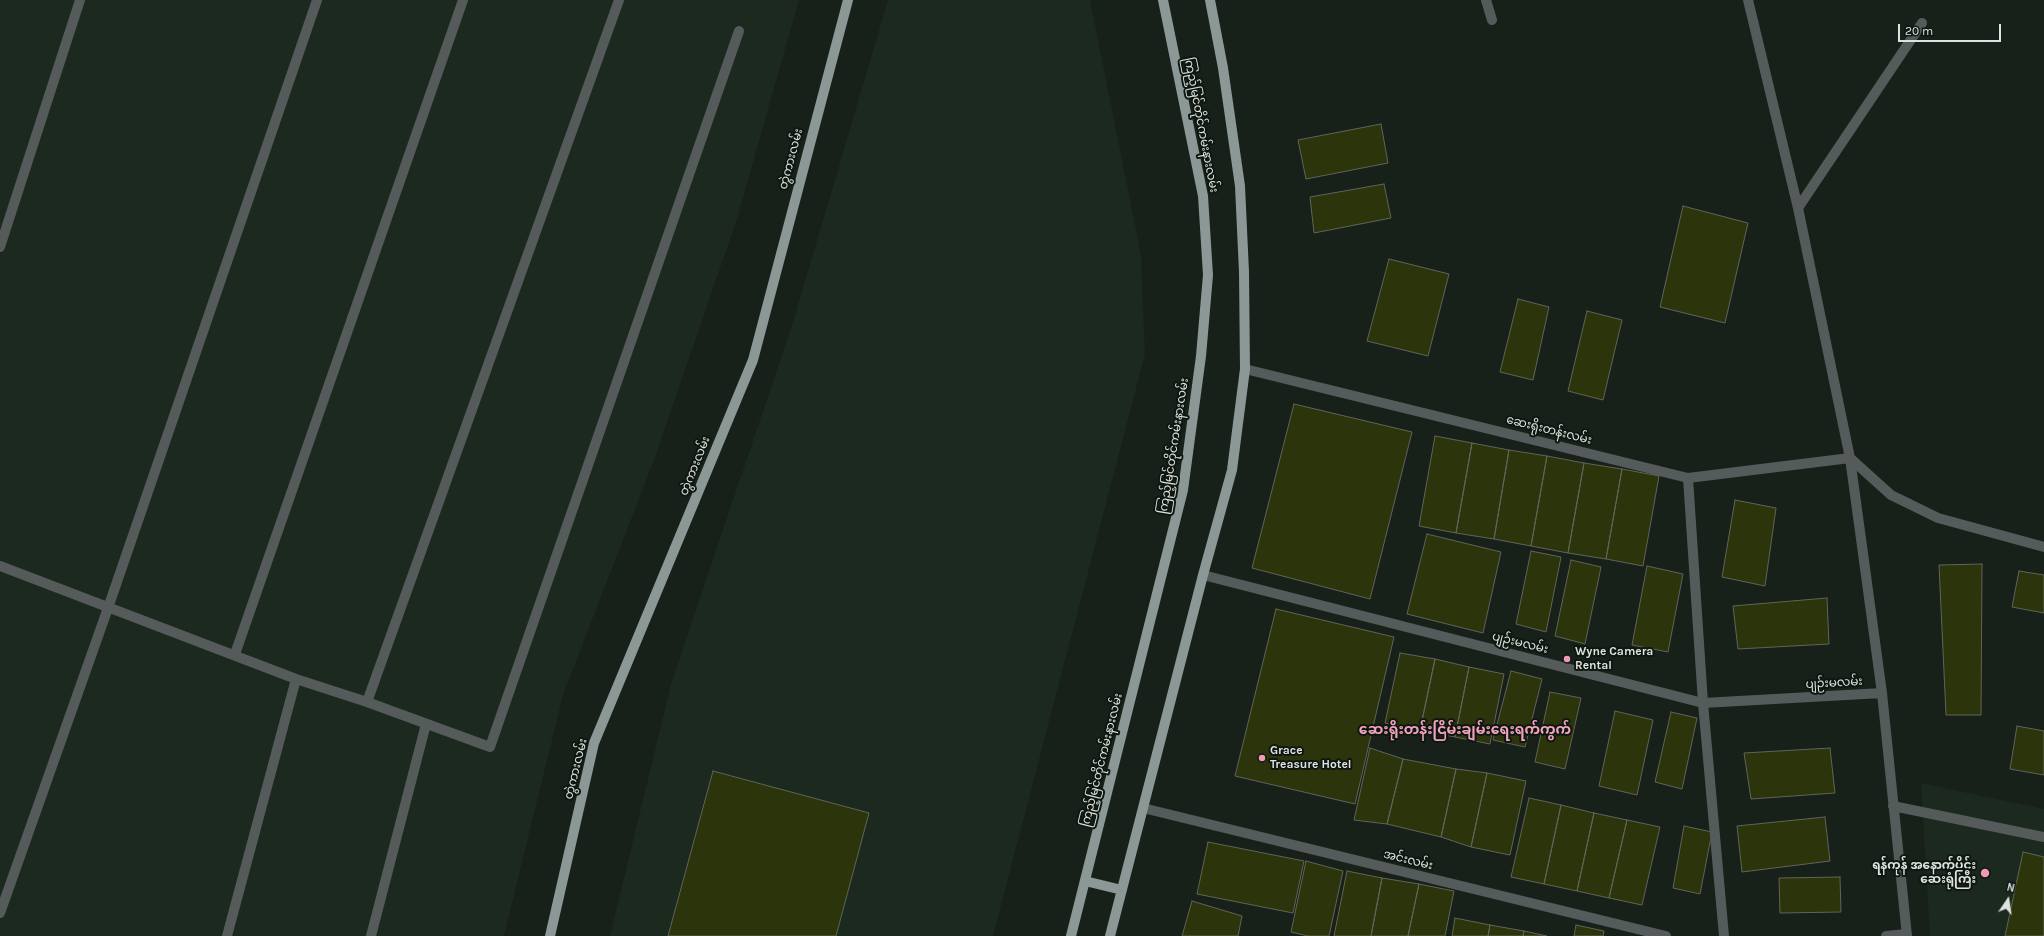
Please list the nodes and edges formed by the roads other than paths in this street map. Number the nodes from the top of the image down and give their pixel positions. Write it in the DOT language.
graph roads {
  1 [pos="80,0"];
  2 [pos="317,0"];
  3 [pos="463,0"];
  4 [pos="619,0"];
  5 [pos="848,0"];
  6 [pos="1162,0"];
  7 [pos="1210,0"];
  8 [pos="1486,0"];
  9 [pos="1748,0"];
  10 [pos="1492,20"];
  11 [pos="1922,23"];
  12 [pos="739,30"];
  13 [pos="1798,208"];
  14 [pos="0,247"];
  15 [pos="1245,369"];
  16 [pos="1850,458"];
  17 [pos="1688,478"];
  18 [pos="2044,547"];
  19 [pos="0,566"];
  20 [pos="1202,575"];
  21 [pos="108,608"];
  22 [pos="235,654"];
  23 [pos="296,679"];
  24 [pos="1882,693"];
  25 [pos="367,702"];
  26 [pos="1703,702"];
  27 [pos="426,724"];
  28 [pos="1893,806"];
  29 [pos="1143,808"];
  30 [pos="2044,837"];
  31 [pos="1084,881"];
  32 [pos="1122,890"];
  33 [pos="0,913"];
  34 [pos="1907,935"];
  35 [pos="227,936"];
  36 [pos="371,936"];
  37 [pos="550,936"];
  38 [pos="1071,936"];
  39 [pos="1110,936"];
  40 [pos="1666,936"];
  41 [pos="1724,936"];
  42 [pos="1886,936"];
  1 -- 14 [label="street"];
  2 -- 21 [label="street"];
  3 -- 22 [label="street"];
  4 -- 25 [label="street"];
  5 -- 37 [label="main road, တွဲကားလမ်း"];
  6 -- 31 [label="main road, ကြည့်မြင်တိုင်ကမ်းနားလမ်း"];
  7 -- 15 [label="main road"];
  8 -- 10 [label="street"];
  9 -- 13 [label="street"];
  11 -- 13 [label="street"];
  12 -- 27 [label="street"];
  13 -- 16 [label="street"];
  15 -- 17 [label="street, ဆေးရိုးတန်းလမ်း"];
  15 -- 20 [label="main road"];
  16 -- 17 [label="street, ဆေးရိုးတန်းလမ်း"];
  16 -- 18 [label="street"];
  16 -- 24 [label="street"];
  17 -- 26 [label="street"];
  19 -- 21 [label="street"];
  20 -- 26 [label="street, ပျဉ်းမလမ်း"];
  20 -- 29 [label="main road"];
  21 -- 22 [label="street"];
  21 -- 33 [label="street"];
  22 -- 23 [label="street"];
  23 -- 25 [label="street"];
  23 -- 35 [label="street"];
  24 -- 26 [label="street, ပျဉ်းမလမ်း"];
  24 -- 28 [label="street"];
  25 -- 27 [label="street"];
  26 -- 41 [label="street"];
  27 -- 36 [label="street"];
  28 -- 30 [label="street"];
  28 -- 34 [label="street"];
  29 -- 32 [label="main road"];
  29 -- 40 [label="street, အင်းလမ်း"];
  31 -- 32 [label="main road"];
  31 -- 38 [label="main road, ကြည့်မြင်တိုင်ကမ်းနားလမ်း"];
  32 -- 39 [label="main road"];
  34 -- 42 [label="street"];
}
